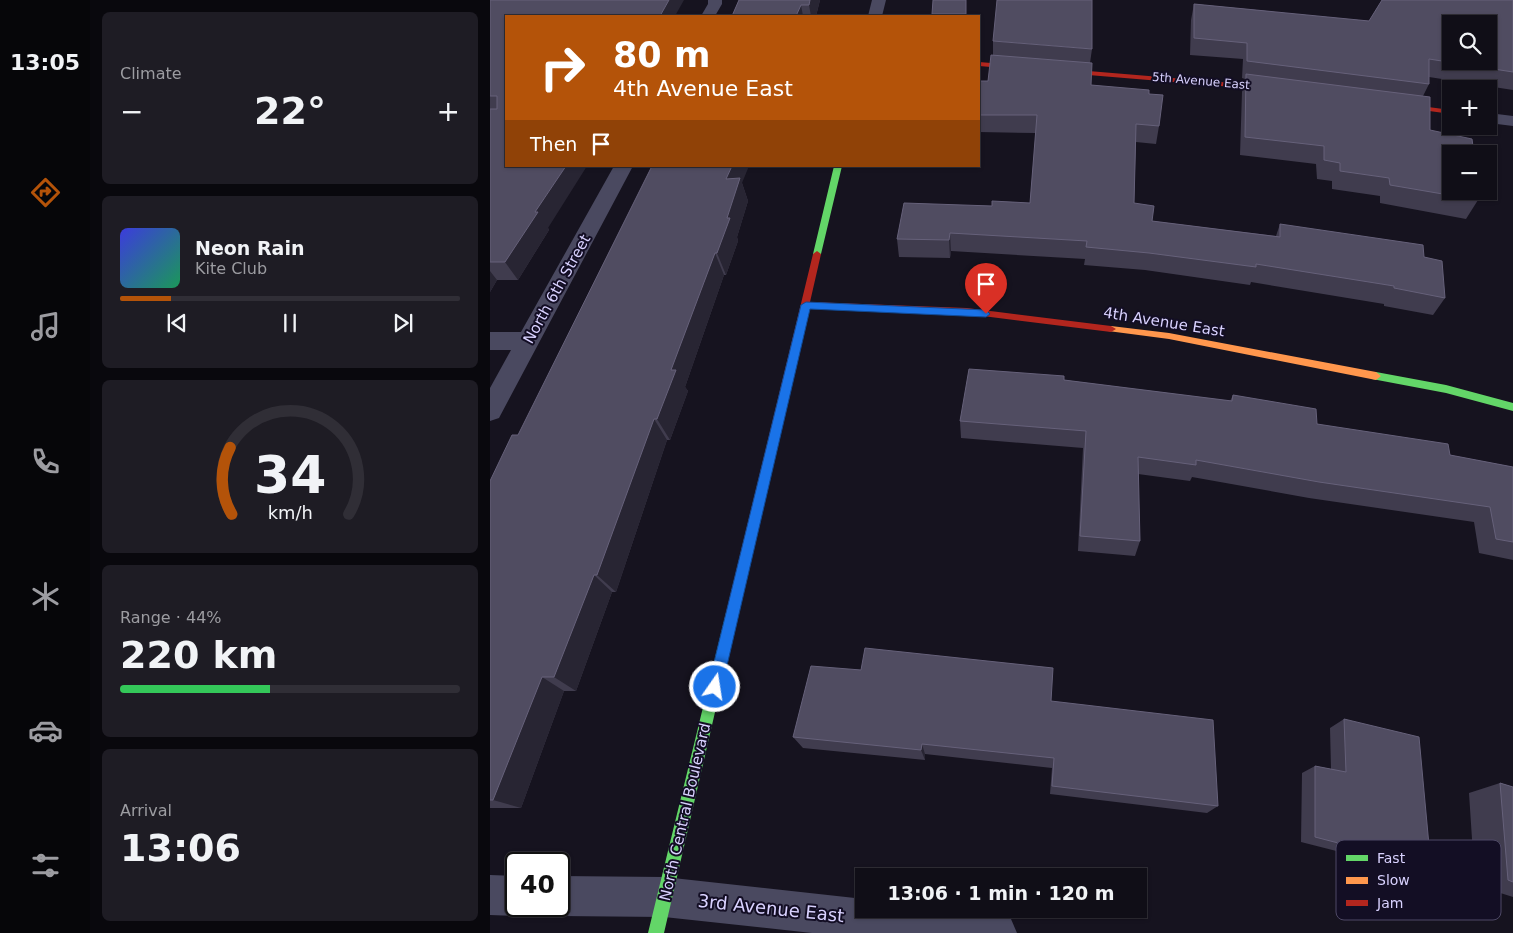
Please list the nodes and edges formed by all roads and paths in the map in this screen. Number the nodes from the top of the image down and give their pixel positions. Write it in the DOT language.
graph roads {
  1 [pos="715,0"];
  2 [pos="879,0"];
  3 [pos="709,15"];
  4 [pos="875,15"];
  5 [pos="980,64"];
  6 [pos="1296,91"];
  7 [pos="1383,103"];
  8 [pos="1442,111"];
  9 [pos="1497,119"];
  10 [pos="1513,121"];
  11 [pos="623,167"];
  12 [pos="838,167"];
  13 [pos="806,305"];
  14 [pos="490,341"];
  15 [pos="528,341"];
  16 [pos="1513,407"];
  17 [pos="490,411"];
  18 [pos="490,896"];
  19 [pos="505,896"];
  20 [pos="570,898"];
  21 [pos="660,915"];
  22 [pos="997,933"];
  1 -- 3 [label="street"];
  2 -- 4 [label="street"];
  5 -- 6 [label="street, 5th Avenue East"];
  7 -- 8 [label="street"];
  9 -- 10 [label="street"];
  11 -- 15 [label="street, North 6th Street"];
  12 -- 13 [label="street, North Central Boulevard"];
  13 -- 16 [label="street, 4th Avenue East"];
  13 -- 21 [label="street, North Central Boulevard"];
  14 -- 15 [label="street"];
  15 -- 17 [label="street, North 6th Street"];
  18 -- 19 [label="street"];
  20 -- 21 [label="street, 3rd Avenue East"];
  21 -- 22 [label="street, 3rd Avenue East"];
}
